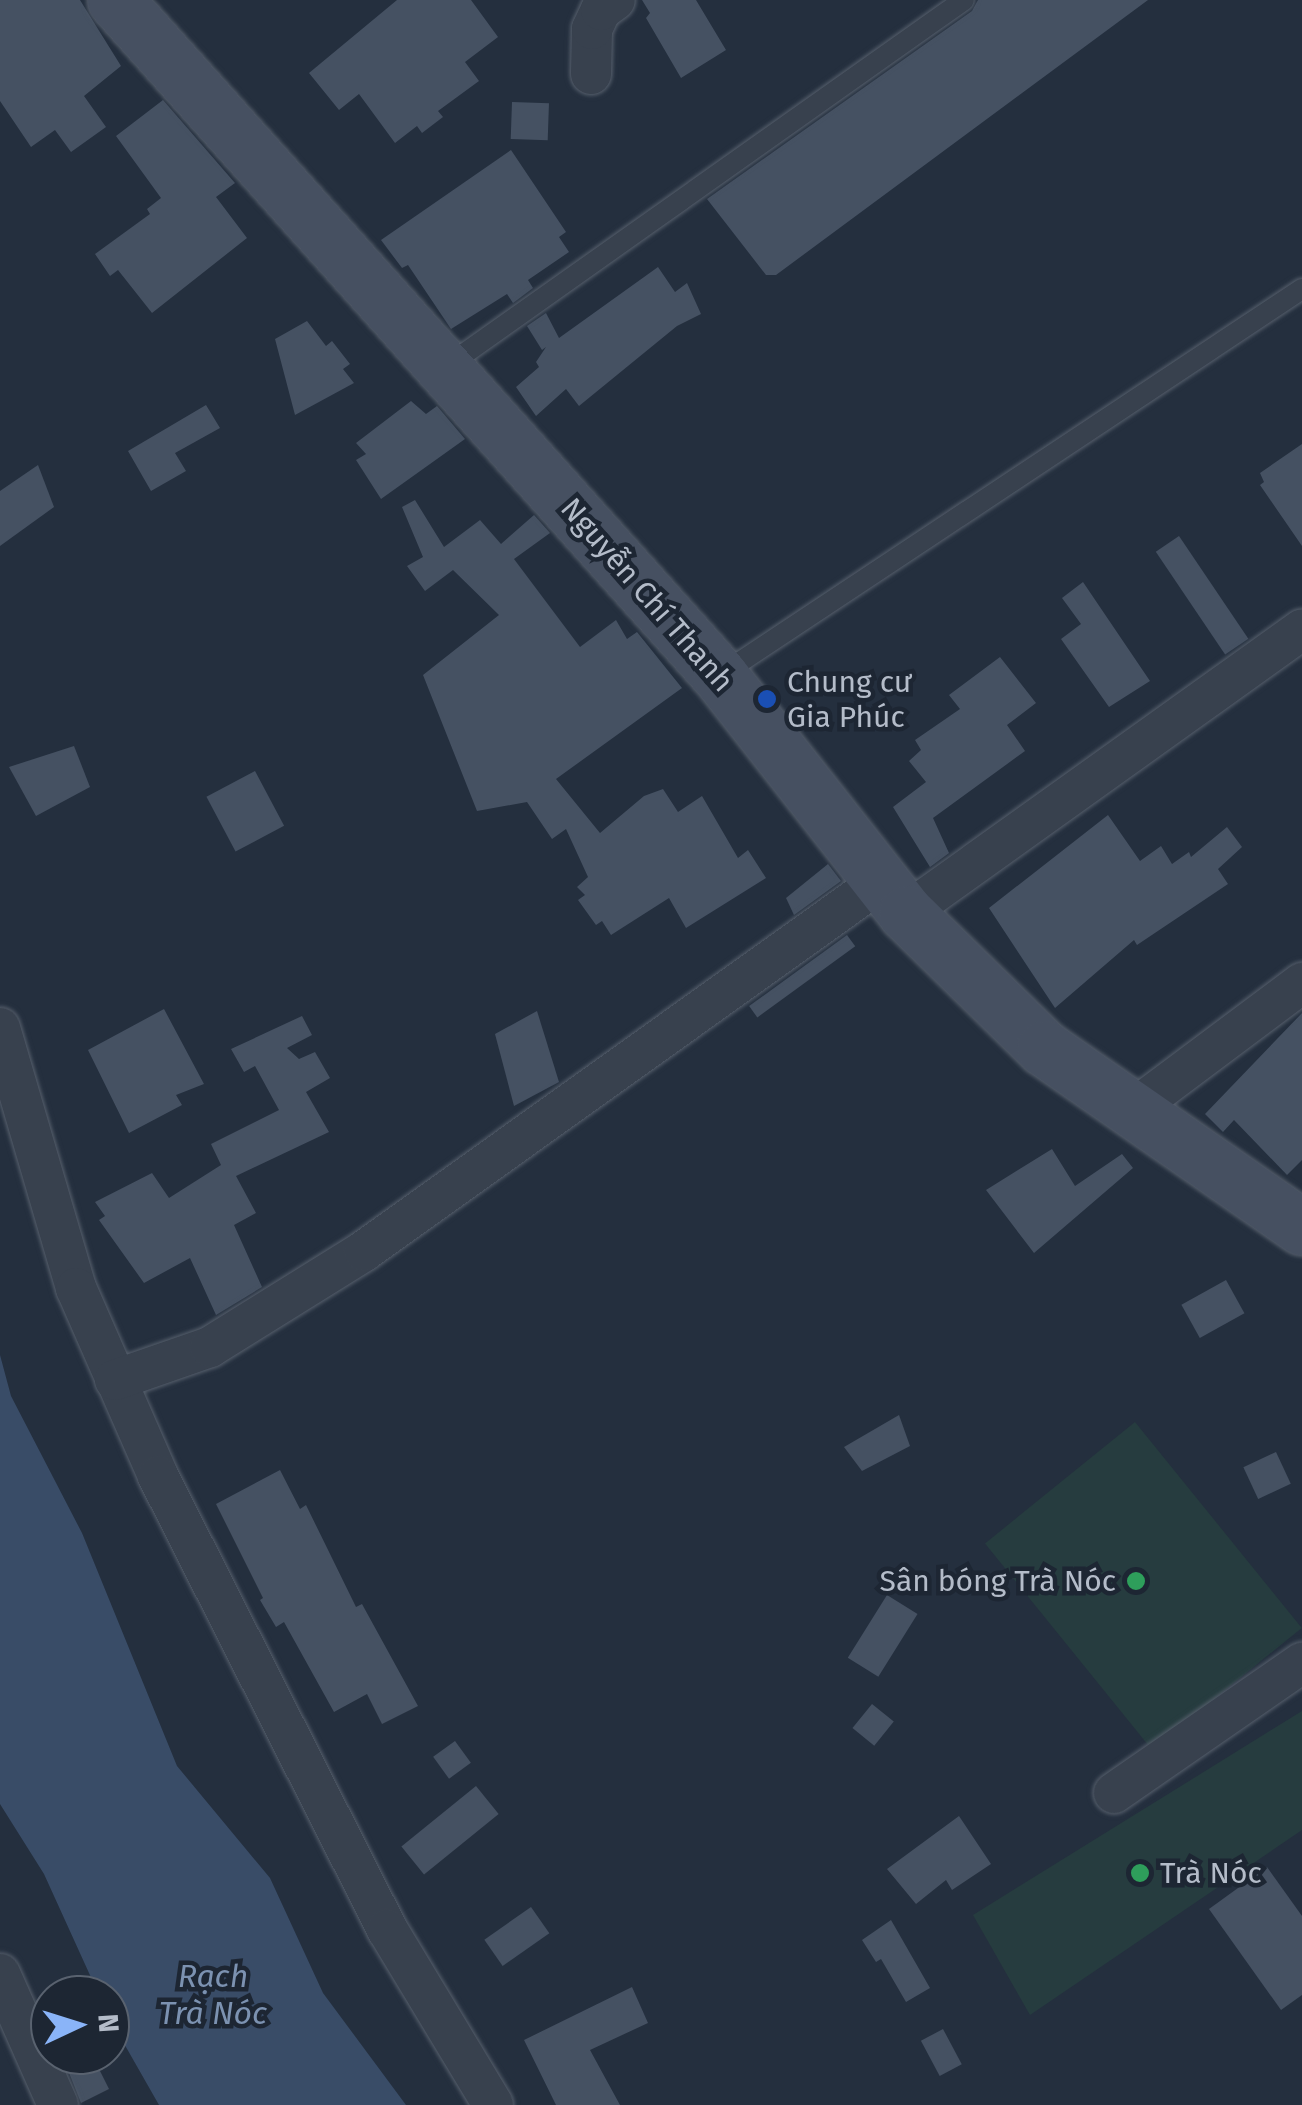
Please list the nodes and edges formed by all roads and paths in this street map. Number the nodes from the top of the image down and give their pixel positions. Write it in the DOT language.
graph roads {
  1 [pos="115,0"];
  2 [pos="964,0"];
  3 [pos="602,3"];
  4 [pos="591,74"];
  5 [pos="1302,290"];
  6 [pos="445,367"];
  7 [pos="1302,630"];
  8 [pos="720,676"];
  9 [pos="893,898"];
  10 [pos="1302,983"];
  11 [pos="0,1028"];
  12 [pos="1131,1111"];
  13 [pos="1302,1226"];
  14 [pos="116,1380"];
  15 [pos="1302,1663"];
  16 [pos="1114,1794"];
  17 [pos="0,1974"];
  18 [pos="58,2105"];
  19 [pos="493,2105"];
  1 -- 6 [label="main road, Nguyễn Chí Thanh"];
  2 -- 6 [label="lane"];
  3 -- 4 [label="street"];
  5 -- 8 [label="lane"];
  6 -- 8 [label="main road, Nguyễn Chí Thanh"];
  7 -- 9 [label="street"];
  8 -- 9 [label="main road, Nguyễn Chí Thanh"];
  9 -- 12 [label="main road, Nguyễn Chí Thanh"];
  9 -- 14 [label="street"];
  10 -- 12 [label="street"];
  11 -- 14 [label="street"];
  12 -- 13 [label="main road, Nguyễn Chí Thanh"];
  14 -- 19 [label="street"];
  15 -- 16 [label="street"];
  17 -- 18 [label="street"];
}
